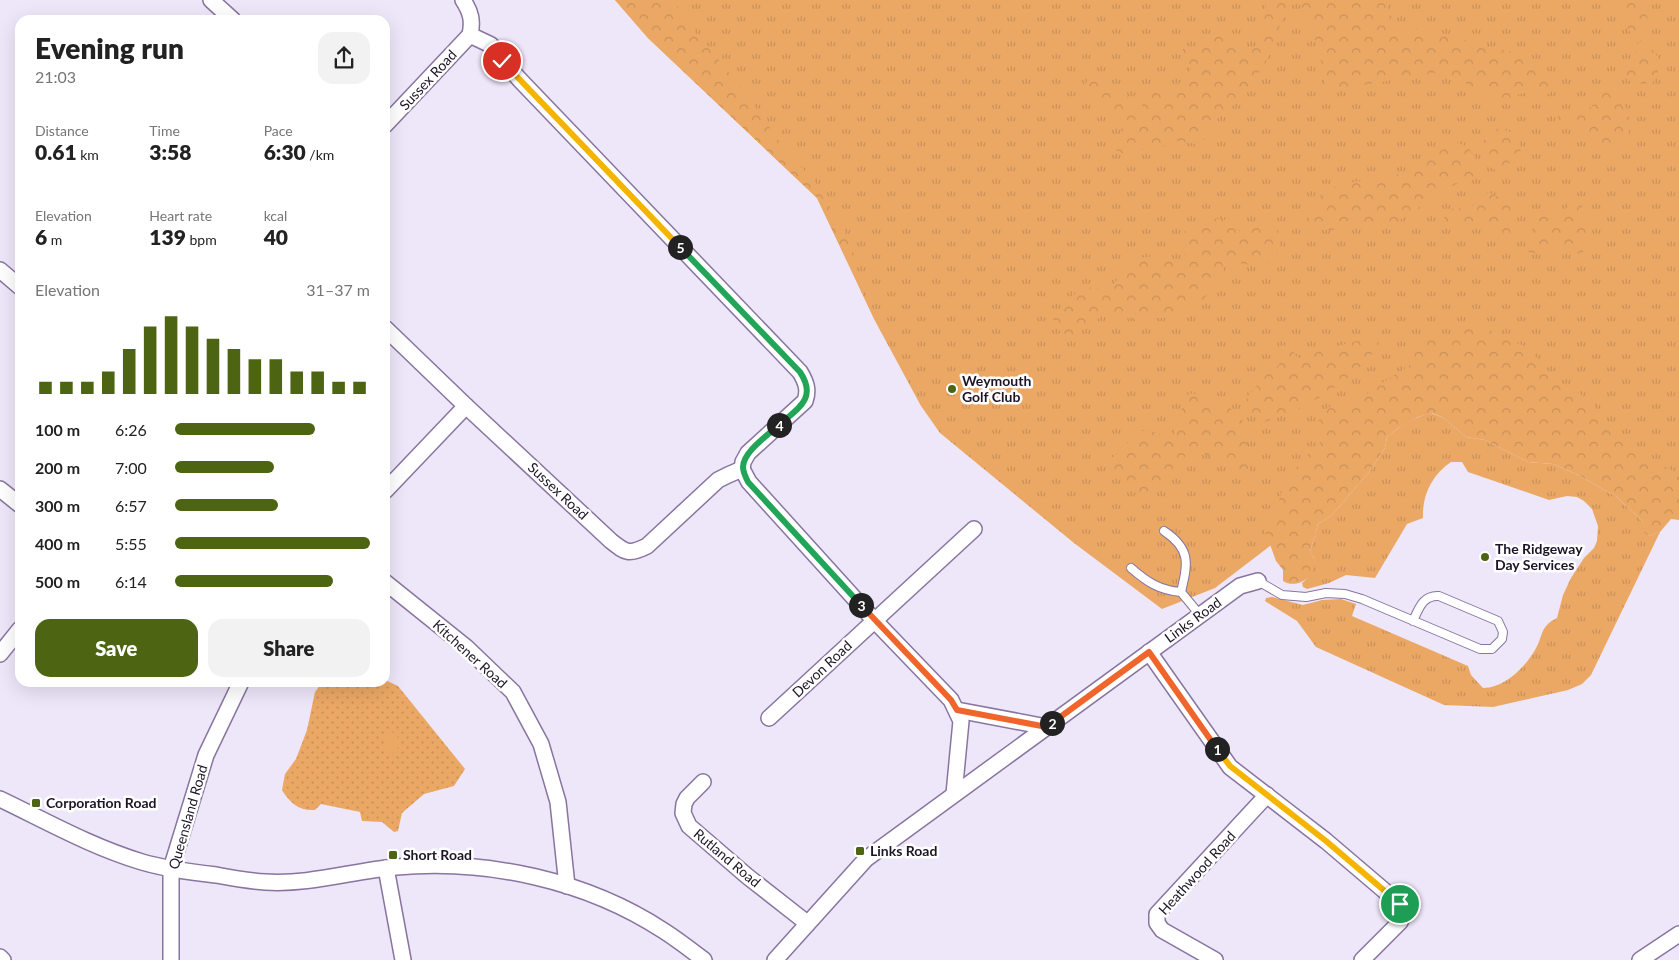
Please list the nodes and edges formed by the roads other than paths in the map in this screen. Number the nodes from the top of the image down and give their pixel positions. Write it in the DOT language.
graph roads {
  1 [pos="211,0"];
  2 [pos="463,0"];
  3 [pos="228,15"];
  4 [pos="470,35"];
  5 [pos="390,120"];
  6 [pos="0,270"];
  7 [pos="15,283"];
  8 [pos="390,333"];
  9 [pos="466,406"];
  10 [pos="742,470"];
  11 [pos="390,486"];
  12 [pos="0,490"];
  13 [pos="15,502"];
  14 [pos="974,529"];
  15 [pos="1164,531"];
  16 [pos="1131,568"];
  17 [pos="1258,581"];
  18 [pos="390,586"];
  19 [pos="1181,592"];
  20 [pos="1200,615"];
  21 [pos="874,620"];
  22 [pos="1413,621"];
  23 [pos="15,635"];
  24 [pos="1149,652"];
  25 [pos="0,654"];
  26 [pos="239,687"];
  27 [pos="957,710"];
  28 [pos="769,718"];
  29 [pos="1047,727"];
  30 [pos="703,782"];
  31 [pos="954,794"];
  32 [pos="1267,795"];
  33 [pos="0,799"];
  34 [pos="386,868"];
  35 [pos="171,869"];
  36 [pos="567,886"];
  37 [pos="807,923"];
  38 [pos="1679,934"];
  39 [pos="0,957"];
  40 [pos="3,960"];
  41 [pos="171,960"];
  42 [pos="403,960"];
  43 [pos="704,960"];
  44 [pos="775,960"];
  45 [pos="1215,960"];
  46 [pos="1362,960"];
  47 [pos="1640,960"];
  1 -- 3 [label="street"];
  2 -- 4 [label="street"];
  4 -- 5 [label="street, Sussex Road"];
  4 -- 10 [label="street"];
  6 -- 7 [label="street"];
  8 -- 9 [label="street, Sussex Road"];
  9 -- 10 [label="street, Sussex Road"];
  9 -- 11 [label="street"];
  10 -- 21 [label="street"];
  12 -- 13 [label="street"];
  14 -- 21 [label="street, Devon Road"];
  15 -- 19 [label="lane"];
  16 -- 19 [label="lane"];
  17 -- 20 [label="street, Links Road"];
  17 -- 22 [label="lane, Links Road"];
  18 -- 36 [label="street, Kitchener Road"];
  19 -- 20 [label="lane"];
  20 -- 24 [label="street, Links Road"];
  21 -- 27 [label="street"];
  21 -- 28 [label="street, Devon Road"];
  22 -- 22 [label="lane, Links Road"];
  23 -- 25 [label="street"];
  24 -- 29 [label="street, Links Road"];
  24 -- 32 [label="street"];
  26 -- 35 [label="street, Queensland Road"];
  27 -- 29 [label="street"];
  27 -- 31 [label="street"];
  29 -- 31 [label="street, Links Road"];
  30 -- 37 [label="street, Rutland Road"];
  31 -- 37 [label="street, Links Road"];
  32 -- 45 [label="street, Heathwood Road"];
  32 -- 46 [label="street"];
  33 -- 35 [label="street"];
  34 -- 35 [label="street"];
  34 -- 36 [label="street"];
  34 -- 42 [label="street"];
  35 -- 41 [label="street, Queensland Road"];
  36 -- 43 [label="street"];
  37 -- 44 [label="street, Links Road"];
  38 -- 47 [label="street"];
  39 -- 40 [label="street"];
}
